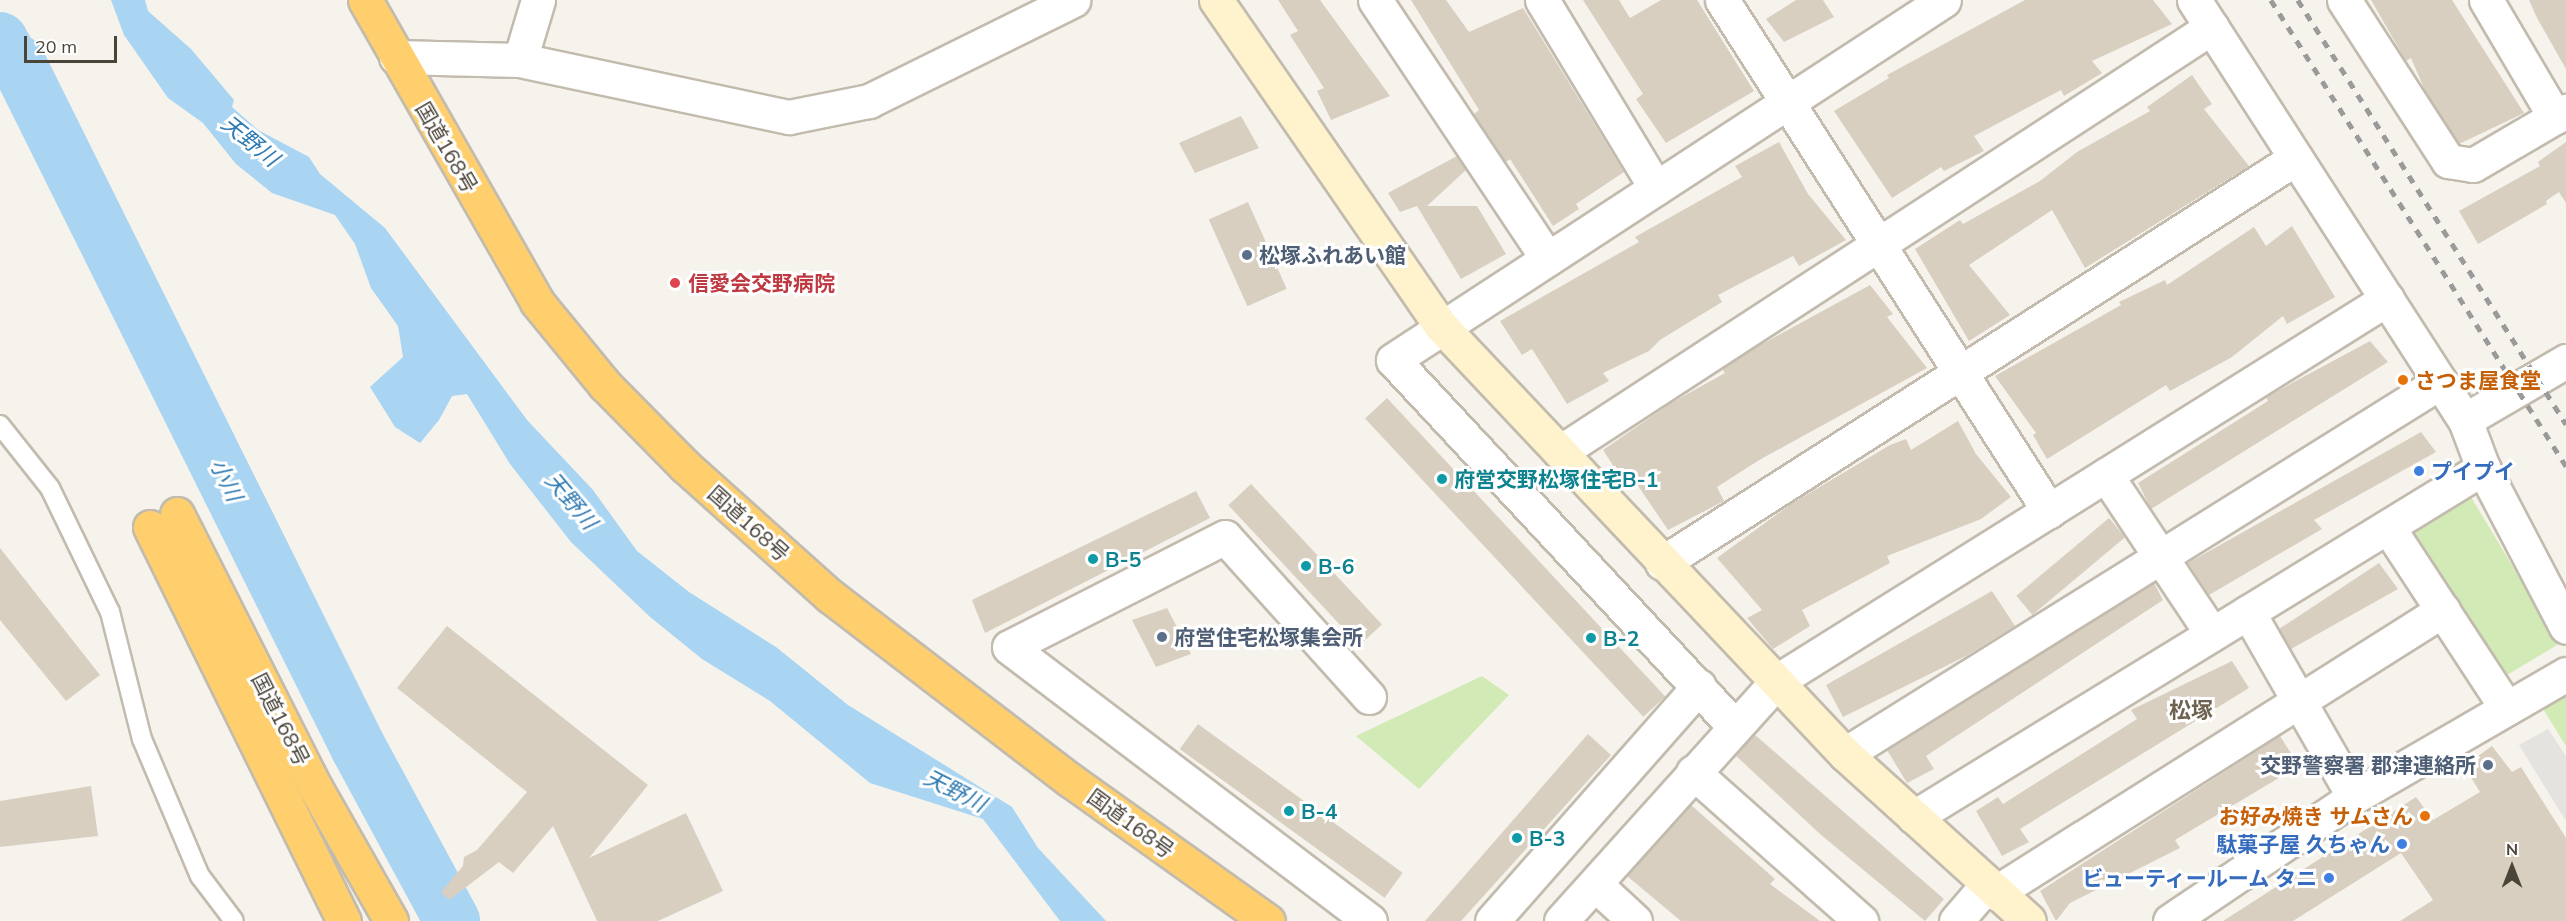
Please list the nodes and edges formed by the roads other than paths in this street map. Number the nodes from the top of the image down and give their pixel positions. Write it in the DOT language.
graph roads {
  1 [pos="365,0"];
  2 [pos="538,0"];
  3 [pos="1073,0"];
  4 [pos="1216,0"];
  5 [pos="1374,0"];
  6 [pos="1542,0"];
  7 [pos="1722,0"];
  8 [pos="1944,0"];
  9 [pos="2194,0"];
  10 [pos="2344,0"];
  11 [pos="2486,0"];
  12 [pos="2212,27"];
  13 [pos="396,57"];
  14 [pos="520,60"];
  15 [pos="1787,102"];
  16 [pos="2561,114"];
  17 [pos="2296,158"];
  18 [pos="1656,188"];
  19 [pos="1878,245"];
  20 [pos="1548,259"];
  21 [pos="2387,299"];
  22 [pos="1442,327"];
  23 [pos="2566,361"];
  24 [pos="1960,372"];
  25 [pos="2440,382"];
  26 [pos="2465,420"];
  27 [pos="0,424"];
  28 [pos="1560,452"];
  29 [pos="2483,468"];
  30 [pos="2106,475"];
  31 [pos="2049,511"];
  32 [pos="2388,527"];
  33 [pos="2162,556"];
  34 [pos="1662,563"];
  35 [pos="2443,610"];
  36 [pos="2248,612"];
  37 [pos="2566,627"];
  38 [pos="2212,634"];
  39 [pos="2566,674"];
  40 [pos="1777,681"];
  41 [pos="1699,686"];
  42 [pos="1369,697"];
  43 [pos="2297,699"];
  44 [pos="2506,707"];
  45 [pos="1734,726"];
  46 [pos="1845,754"];
  47 [pos="1693,772"];
  48 [pos="2354,797"];
  49 [pos="1914,818"];
  50 [pos="1596,885"];
  51 [pos="1991,889"];
  52 [pos="234,921"];
  53 [pos="344,921"];
  54 [pos="391,921"];
  55 [pos="1268,921"];
  56 [pos="1370,921"];
  57 [pos="1492,921"];
  58 [pos="1562,921"];
  59 [pos="1635,921"];
  60 [pos="1862,921"];
  61 [pos="1956,921"];
  62 [pos="2029,921"];
  63 [pos="2170,921"];
  1 -- 13 [label="highway, 国道168号"];
  2 -- 14 [label="street"];
  3 -- 14 [label="street"];
  4 -- 22 [label="street"];
  5 -- 20 [label="street"];
  6 -- 18 [label="street"];
  7 -- 15 [label="street"];
  8 -- 15 [label="street"];
  9 -- 12 [label="street"];
  10 -- 16 [label="street"];
  11 -- 16 [label="street"];
  12 -- 17 [label="street"];
  12 -- 19 [label="street"];
  13 -- 14 [label="street"];
  13 -- 55 [label="highway, 国道168号"];
  15 -- 18 [label="street"];
  15 -- 19 [label="street"];
  17 -- 21 [label="street"];
  17 -- 24 [label="street"];
  18 -- 20 [label="street"];
  19 -- 24 [label="street"];
  19 -- 28 [label="street"];
  20 -- 22 [label="street"];
  21 -- 25 [label="street"];
  21 -- 30 [label="street"];
  22 -- 28 [label="street"];
  22 -- 41 [label="street"];
  23 -- 26 [label="street"];
  24 -- 31 [label="street"];
  24 -- 34 [label="street"];
  25 -- 26 [label="street"];
  25 -- 33 [label="street"];
  26 -- 29 [label="street"];
  27 -- 52 [label="lane"];
  28 -- 34 [label="street"];
  29 -- 32 [label="street"];
  29 -- 37 [label="street"];
  30 -- 31 [label="street"];
  30 -- 33 [label="street"];
  31 -- 40 [label="street"];
  32 -- 35 [label="street"];
  32 -- 36 [label="street"];
  33 -- 38 [label="street"];
  33 -- 46 [label="street"];
  34 -- 40 [label="street"];
  35 -- 43 [label="street"];
  35 -- 44 [label="street"];
  36 -- 38 [label="street"];
  36 -- 43 [label="street"];
  38 -- 49 [label="street"];
  39 -- 44 [label="street"];
  40 -- 45 [label="street"];
  40 -- 46 [label="street"];
  41 -- 45 [label="street"];
  41 -- 57 [label="street"];
  42 -- 56 [label="street"];
  43 -- 48 [label="street"];
  43 -- 51 [label="street"];
  44 -- 48 [label="street"];
  45 -- 47 [label="street"];
  46 -- 49 [label="street"];
  47 -- 50 [label="street"];
  47 -- 60 [label="street"];
  48 -- 63 [label="street"];
  49 -- 51 [label="street"];
  50 -- 58 [label="street"];
  50 -- 59 [label="street"];
  51 -- 61 [label="street"];
  51 -- 62 [label="street"];
  53 -- 54 [label="highway, 国道168号"];
}
